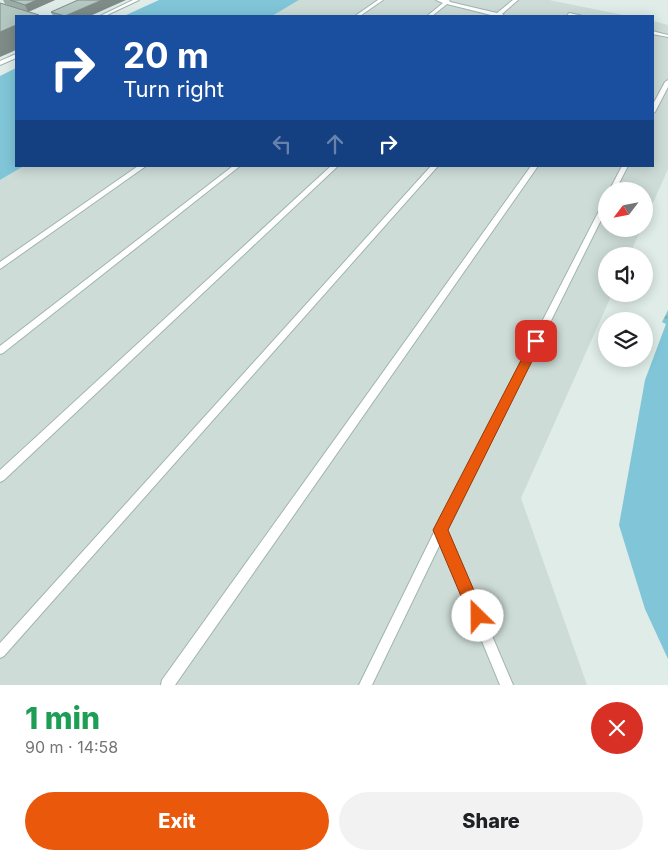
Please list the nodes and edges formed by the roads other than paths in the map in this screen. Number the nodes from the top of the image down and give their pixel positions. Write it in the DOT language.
graph roads {
  1 [pos="138,0"];
  2 [pos="381,0"];
  3 [pos="438,0"];
  4 [pos="516,0"];
  5 [pos="448,1"];
  6 [pos="104,15"];
  7 [pos="359,15"];
  8 [pos="430,15"];
  9 [pos="497,15"];
  10 [pos="501,15"];
  11 [pos="654,32"];
  12 [pos="668,36"];
  13 [pos="15,56"];
  14 [pos="0,63"];
  15 [pos="668,82"];
  16 [pos="654,108"];
  17 [pos="142,167"];
  18 [pos="236,167"];
  19 [pos="334,167"];
  20 [pos="434,167"];
  21 [pos="535,167"];
  22 [pos="624,167"];
  23 [pos="617,182"];
  24 [pos="598,219"];
  25 [pos="0,266"];
  26 [pos="0,351"];
  27 [pos="0,477"];
  28 [pos="441,530"];
  29 [pos="0,652"];
  30 [pos="167,685"];
  31 [pos="364,685"];
  32 [pos="507,685"];
  1 -- 6 [label="lane"];
  2 -- 7 [label="lane"];
  3 -- 5 [label="lane"];
  4 -- 10 [label="lane"];
  5 -- 8 [label="lane"];
  5 -- 9 [label="lane"];
  11 -- 12 [label="lane"];
  13 -- 14 [label="lane"];
  15 -- 16 [label="lane"];
  17 -- 25 [label="lane"];
  18 -- 26 [label="lane"];
  19 -- 27 [label="lane"];
  20 -- 29 [label="lane"];
  21 -- 30 [label="lane"];
  22 -- 23 [label="lane"];
  24 -- 28 [label="lane"];
  28 -- 31 [label="lane"];
  28 -- 32 [label="lane"];
}
